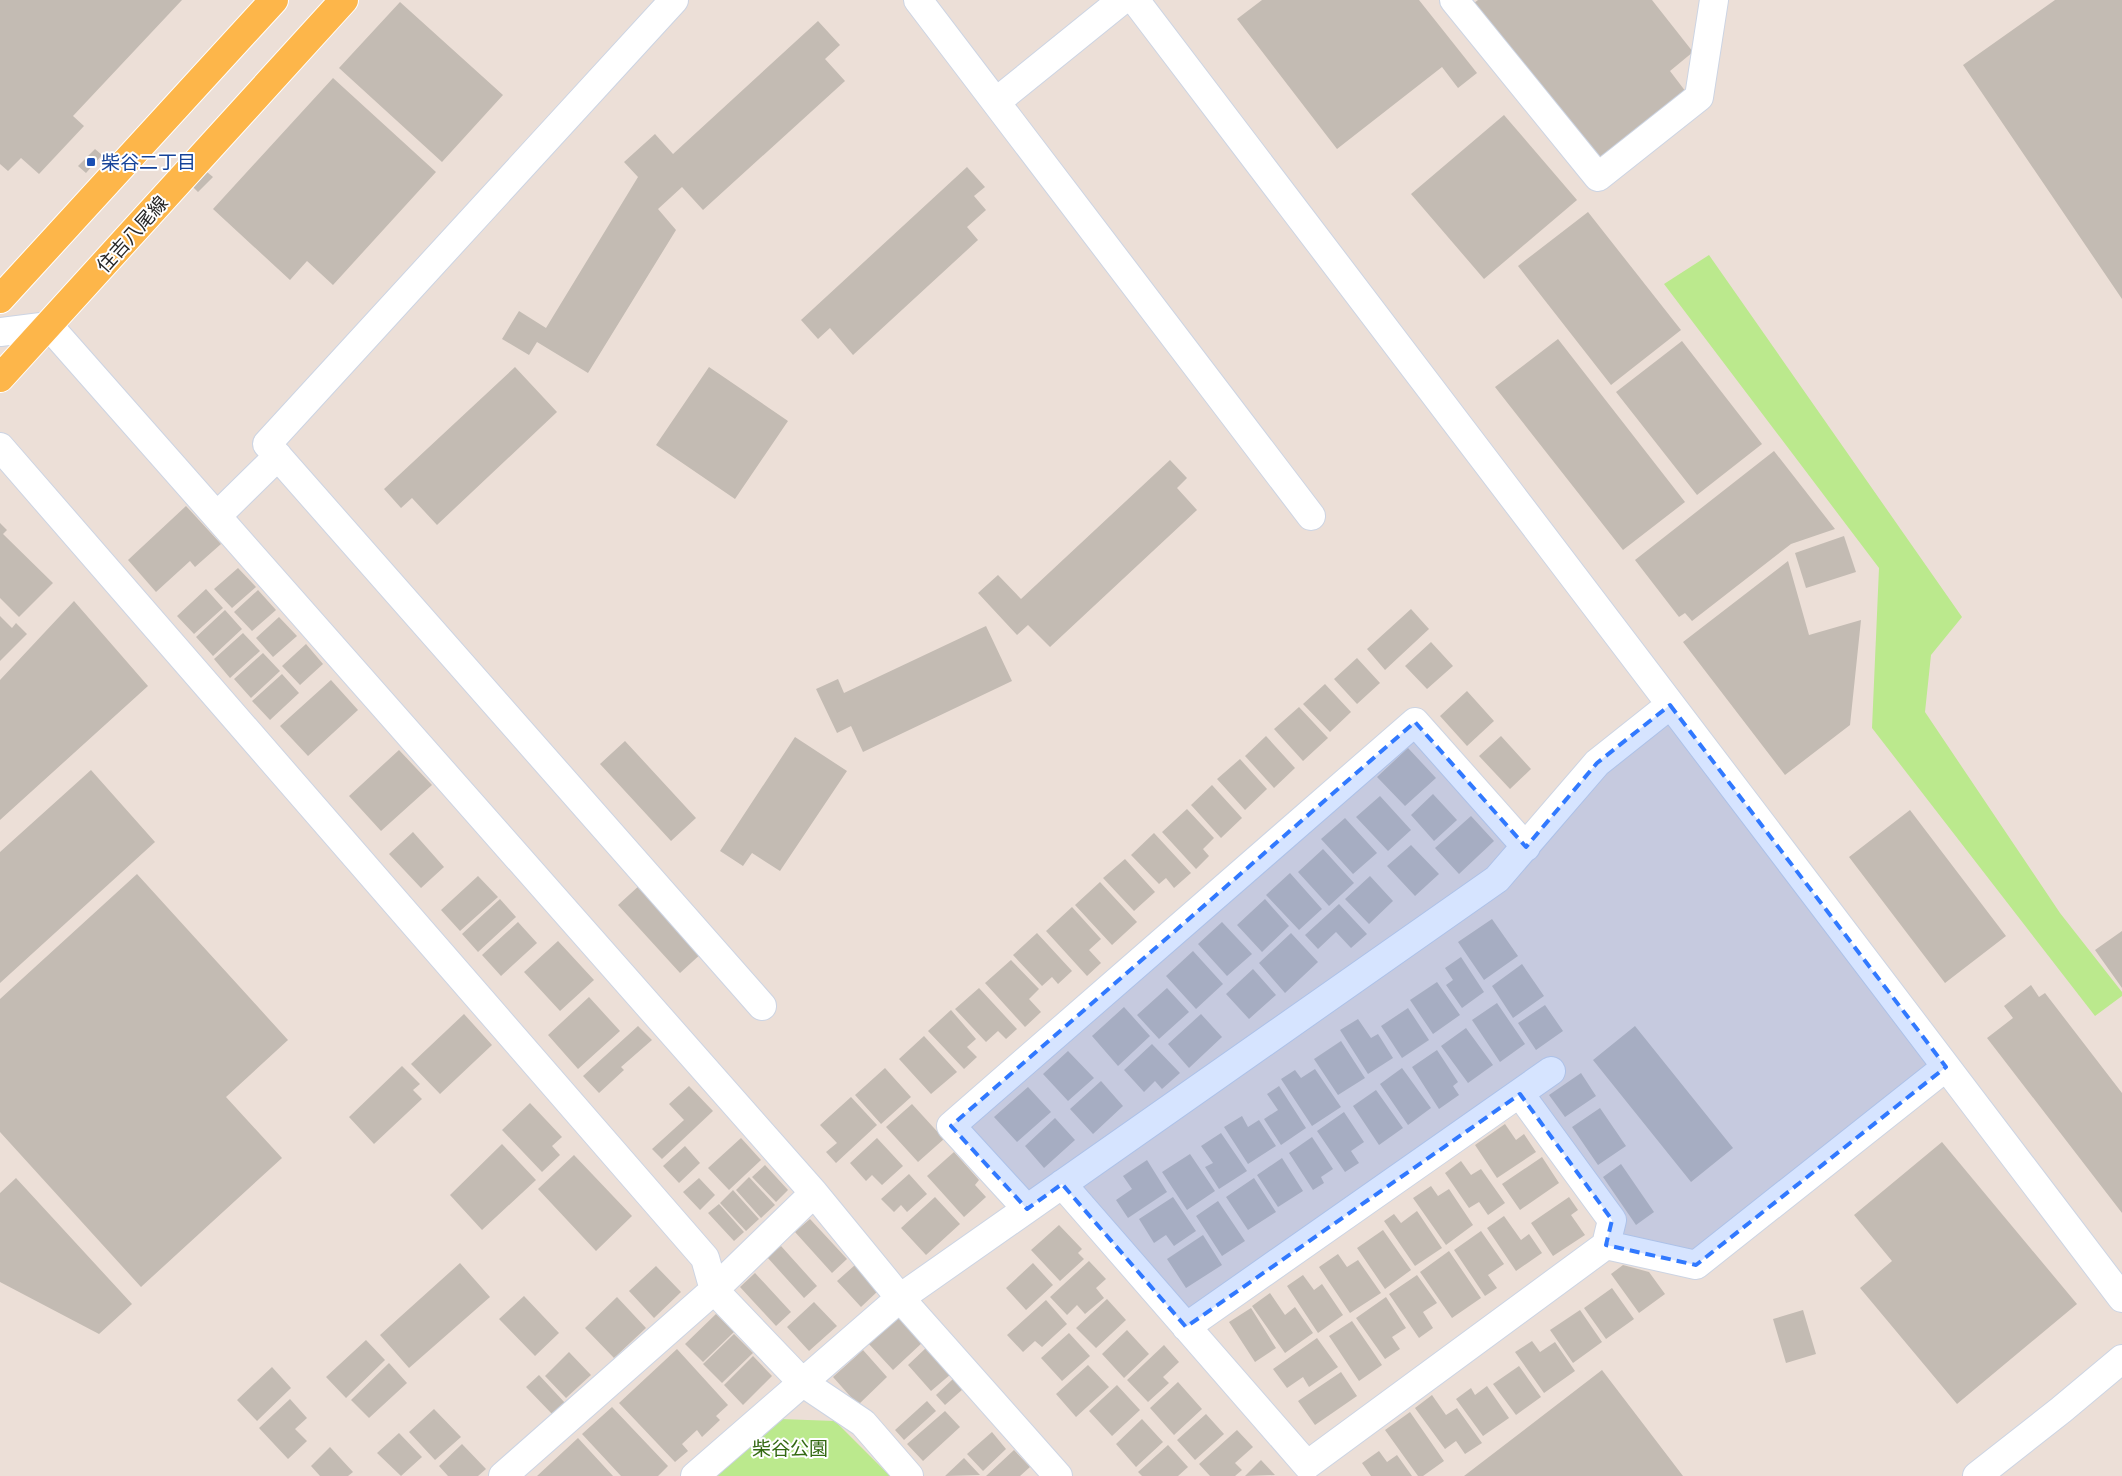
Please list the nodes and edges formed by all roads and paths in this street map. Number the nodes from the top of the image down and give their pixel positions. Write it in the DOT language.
graph roads {
  1 [pos="274,0"];
  2 [pos="344,0"];
  3 [pos="674,0"];
  4 [pos="918,0"];
  5 [pos="1122,0"];
  6 [pos="1135,0"];
  7 [pos="1454,0"];
  8 [pos="1714,0"];
  9 [pos="996,102"];
  10 [pos="0,299"];
  11 [pos="49,326"];
  12 [pos="0,332"];
  13 [pos="0,378"];
  14 [pos="0,447"];
  15 [pos="278,456"];
  16 [pos="217,516"];
  17 [pos="1311,516"];
  18 [pos="1670,705"];
  19 [pos="1526,846"];
  20 [pos="762,1006"];
  21 [pos="1946,1067"];
  22 [pos="1551,1071"];
  23 [pos="1520,1094"];
  24 [pos="1062,1184"];
  25 [pos="814,1192"];
  26 [pos="1027,1209"];
  27 [pos="1606,1245"];
  28 [pos="714,1290"];
  29 [pos="900,1298"];
  30 [pos="2122,1298"];
  31 [pos="1186,1327"];
  32 [pos="2122,1359"];
  33 [pos="802,1382"];
  34 [pos="503,1476"];
  35 [pos="696,1476"];
  36 [pos="909,1476"];
  37 [pos="1058,1476"];
  38 [pos="1977,1476"];
  1 -- 10 [label="main road"];
  2 -- 11 [label="main road, 住吉八尾線"];
  3 -- 15 [label="street"];
  4 -- 9 [label="street"];
  5 -- 9 [label="street"];
  6 -- 18 [label="street"];
  7 -- 8 [label="street"];
  9 -- 17 [label="street"];
  11 -- 12 [label="street"];
  11 -- 13 [label="main road, 住吉八尾線"];
  11 -- 16 [label="street"];
  14 -- 28 [label="street"];
  15 -- 16 [label="street"];
  15 -- 20 [label="street"];
  16 -- 25 [label="street"];
  18 -- 19 [label="street"];
  18 -- 21 [label="street"];
  19 -- 24 [label="street"];
  19 -- 26 [label="street"];
  21 -- 27 [label="street"];
  21 -- 30 [label="street"];
  22 -- 23 [label="street"];
  23 -- 27 [label="street"];
  23 -- 31 [label="street"];
  24 -- 26 [label="street"];
  24 -- 31 [label="street"];
  25 -- 28 [label="street"];
  25 -- 29 [label="street"];
  26 -- 29 [label="street"];
  27 -- 31 [label="street"];
  28 -- 33 [label="street"];
  28 -- 34 [label="street"];
  29 -- 33 [label="street"];
  29 -- 37 [label="street"];
  32 -- 38 [label="street"];
  33 -- 35 [label="street"];
  33 -- 36 [label="street"];
}
